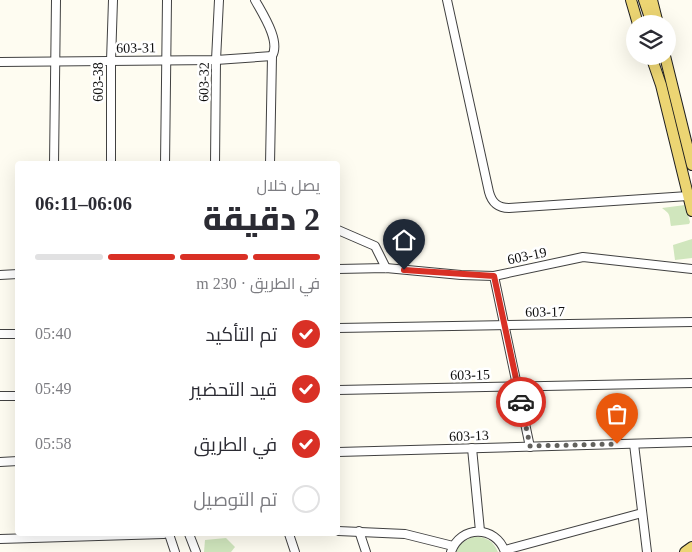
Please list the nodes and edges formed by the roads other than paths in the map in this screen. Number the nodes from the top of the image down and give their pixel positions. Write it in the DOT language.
graph roads {
  1 [pos="56,0"];
  2 [pos="113,0"];
  3 [pos="167,0"];
  4 [pos="219,0"];
  5 [pos="255,0"];
  6 [pos="447,0"];
  7 [pos="631,0"];
  8 [pos="644,0"];
  9 [pos="652,0"];
  10 [pos="635,15"];
  11 [pos="649,15"];
  12 [pos="655,15"];
  13 [pos="272,56"];
  14 [pos="166,60"];
  15 [pos="216,60"];
  16 [pos="55,61"];
  17 [pos="111,61"];
  18 [pos="0,62"];
  19 [pos="654,65"];
  20 [pos="667,65"];
  21 [pos="54,161"];
  22 [pos="111,161"];
  23 [pos="165,161"];
  24 [pos="215,161"];
  25 [pos="270,161"];
  26 [pos="692,166"];
  27 [pos="688,196"];
  28 [pos="692,211"];
  29 [pos="340,231"];
  30 [pos="386,268"];
  31 [pos="340,269"];
  32 [pos="692,269"];
  33 [pos="15,274"];
  34 [pos="0,275"];
  35 [pos="494,276"];
  36 [pos="692,322"];
  37 [pos="504,325"];
  38 [pos="340,328"];
  39 [pos="0,334"];
  40 [pos="15,334"];
  41 [pos="692,383"];
  42 [pos="517,386"];
  43 [pos="340,390"];
  44 [pos="0,396"];
  45 [pos="15,396"];
  46 [pos="692,442"];
  47 [pos="634,444"];
  48 [pos="530,446"];
  49 [pos="472,448"];
  50 [pos="340,452"];
  51 [pos="15,461"];
  52 [pos="0,462"];
  53 [pos="642,512"];
  54 [pos="340,531"];
  55 [pos="359,531"];
  56 [pos="480,531"];
  57 [pos="66,536"];
  58 [pos="170,536"];
  59 [pos="191,536"];
  60 [pos="290,536"];
  61 [pos="0,539"];
  62 [pos="692,547"];
  63 [pos="452,549"];
  64 [pos="505,551"];
  65 [pos="175,552"];
  66 [pos="196,552"];
  67 [pos="295,552"];
  68 [pos="366,552"];
  69 [pos="647,552"];
  70 [pos="685,552"];
  1 -- 16 [label="street"];
  2 -- 17 [label="street, 603-38"];
  3 -- 14 [label="street"];
  4 -- 15 [label="street, 603-32"];
  5 -- 13 [label="street"];
  6 -- 27 [label="street"];
  7 -- 10 [label="main road"];
  8 -- 11 [label="main road"];
  9 -- 12 [label="main road"];
  13 -- 15 [label="street, 603-31"];
  13 -- 25 [label="street"];
  14 -- 15 [label="street, 603-31"];
  14 -- 17 [label="street, 603-31"];
  14 -- 23 [label="street"];
  15 -- 24 [label="street, 603-32"];
  16 -- 17 [label="street, 603-31"];
  16 -- 18 [label="street, 603-31"];
  16 -- 21 [label="street"];
  17 -- 22 [label="street, 603-38"];
  19 -- 27 [label="main road"];
  20 -- 26 [label="main road"];
  27 -- 28 [label="main road"];
  29 -- 30 [label="street"];
  30 -- 31 [label="street, 603-19"];
  30 -- 35 [label="street, 603-19"];
  32 -- 35 [label="street, 603-19"];
  33 -- 34 [label="street"];
  35 -- 37 [label="street"];
  36 -- 37 [label="street, 603-17"];
  37 -- 38 [label="street, 603-17"];
  37 -- 42 [label="street"];
  39 -- 40 [label="street"];
  41 -- 42 [label="street, 603-15"];
  42 -- 43 [label="street, 603-15"];
  42 -- 48 [label="street"];
  44 -- 45 [label="street"];
  46 -- 47 [label="street, 603-13"];
  47 -- 48 [label="street, 603-13"];
  47 -- 53 [label="street"];
  48 -- 49 [label="street, 603-13"];
  49 -- 50 [label="street, 603-13"];
  49 -- 56 [label="street"];
  51 -- 52 [label="street"];
  53 -- 64 [label="street"];
  53 -- 69 [label="street"];
  54 -- 55 [label="street"];
  55 -- 63 [label="street"];
  55 -- 68 [label="street"];
  56 -- 63 [label="street"];
  56 -- 64 [label="street"];
  57 -- 61 [label="street"];
  58 -- 65 [label="street"];
  59 -- 66 [label="street"];
  60 -- 67 [label="street"];
  62 -- 70 [label="main road"];
}
